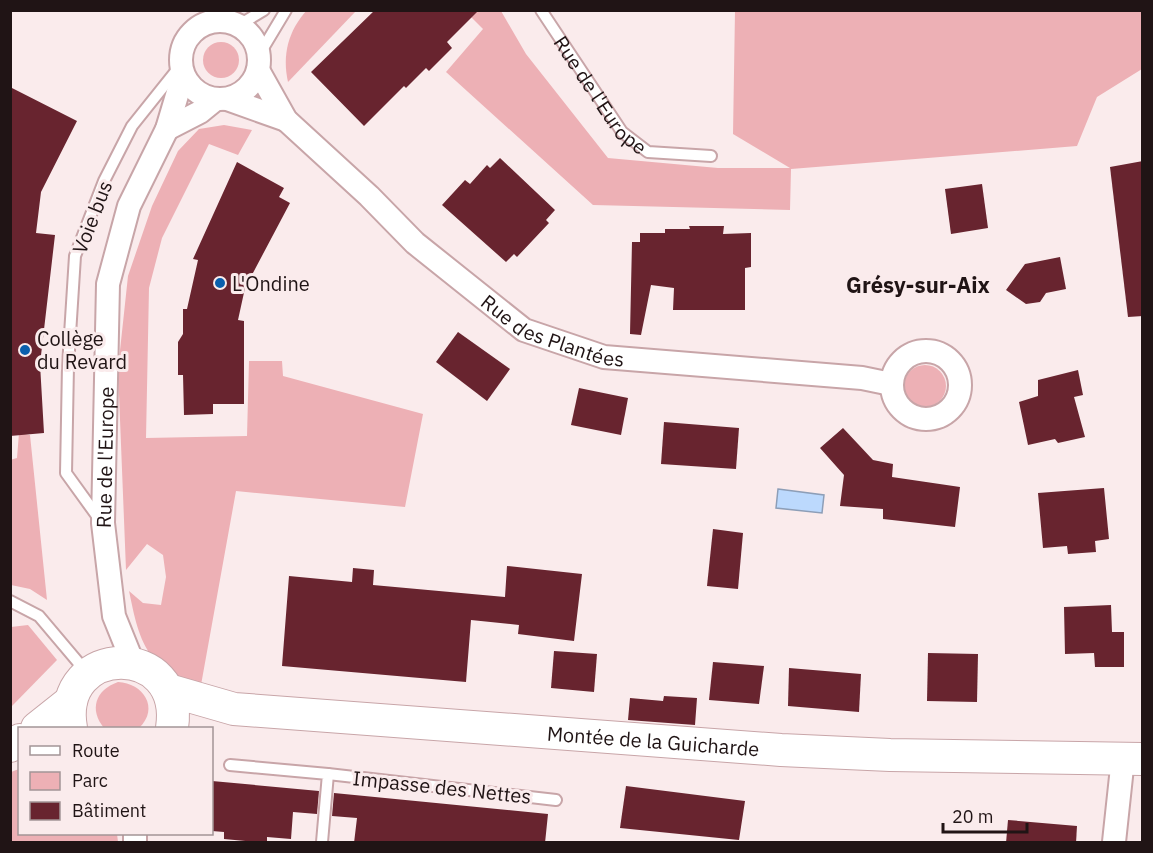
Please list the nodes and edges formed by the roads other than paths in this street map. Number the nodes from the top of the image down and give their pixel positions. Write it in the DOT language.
graph roads {
  1 [pos="264,10"];
  2 [pos="286,10"];
  3 [pos="541,10"];
  4 [pos="239,25"];
  5 [pos="258,63"];
  6 [pos="182,70"];
  7 [pos="222,99"];
  8 [pos="286,120"];
  9 [pos="167,129"];
  10 [pos="711,156"];
  11 [pos="891,384"];
  12 [pos="103,524"];
  13 [pos="10,601"];
  14 [pos="108,668"];
  15 [pos="168,690"];
  16 [pos="234,709"];
  17 [pos="71,715"];
  18 [pos="42,727"];
  19 [pos="172,727"];
  20 [pos="178,727"];
  21 [pos="1133,758"];
  22 [pos="230,765"];
  23 [pos="328,774"];
  24 [pos="556,800"];
  25 [pos="322,843"];
  26 [pos="1114,843"];
  1 -- 4 [label="lane"];
  2 -- 5 [label="lane"];
  3 -- 10 [label="lane, Rue de l'Europe"];
  4 -- 5 [label="street"];
  4 -- 6 [label="street"];
  5 -- 7 [label="street"];
  5 -- 8 [label="street, Rue des Plantées"];
  6 -- 7 [label="street"];
  6 -- 9 [label="street, Rue de l'Europe"];
  6 -- 12 [label="lane, Voie bus"];
  7 -- 8 [label="street, Rue des Plantées"];
  7 -- 9 [label="street"];
  8 -- 11 [label="street, Rue des Plantées"];
  9 -- 12 [label="street, Rue de l'Europe"];
  12 -- 14 [label="street, Rue de l'Europe"];
  13 -- 14 [label="lane"];
  14 -- 15 [label="main road"];
  14 -- 17 [label="main road"];
  15 -- 16 [label="main road, Montée de la Guicharde"];
  15 -- 19 [label="main road"];
  16 -- 20 [label="main road"];
  16 -- 21 [label="main road, Montée de la Guicharde"];
  17 -- 18 [label="main road"];
  21 -- 26 [label="street"];
  22 -- 23 [label="lane, Impasse des Nettes"];
  23 -- 24 [label="lane, Impasse des Nettes"];
  23 -- 25 [label="lane"];
}
